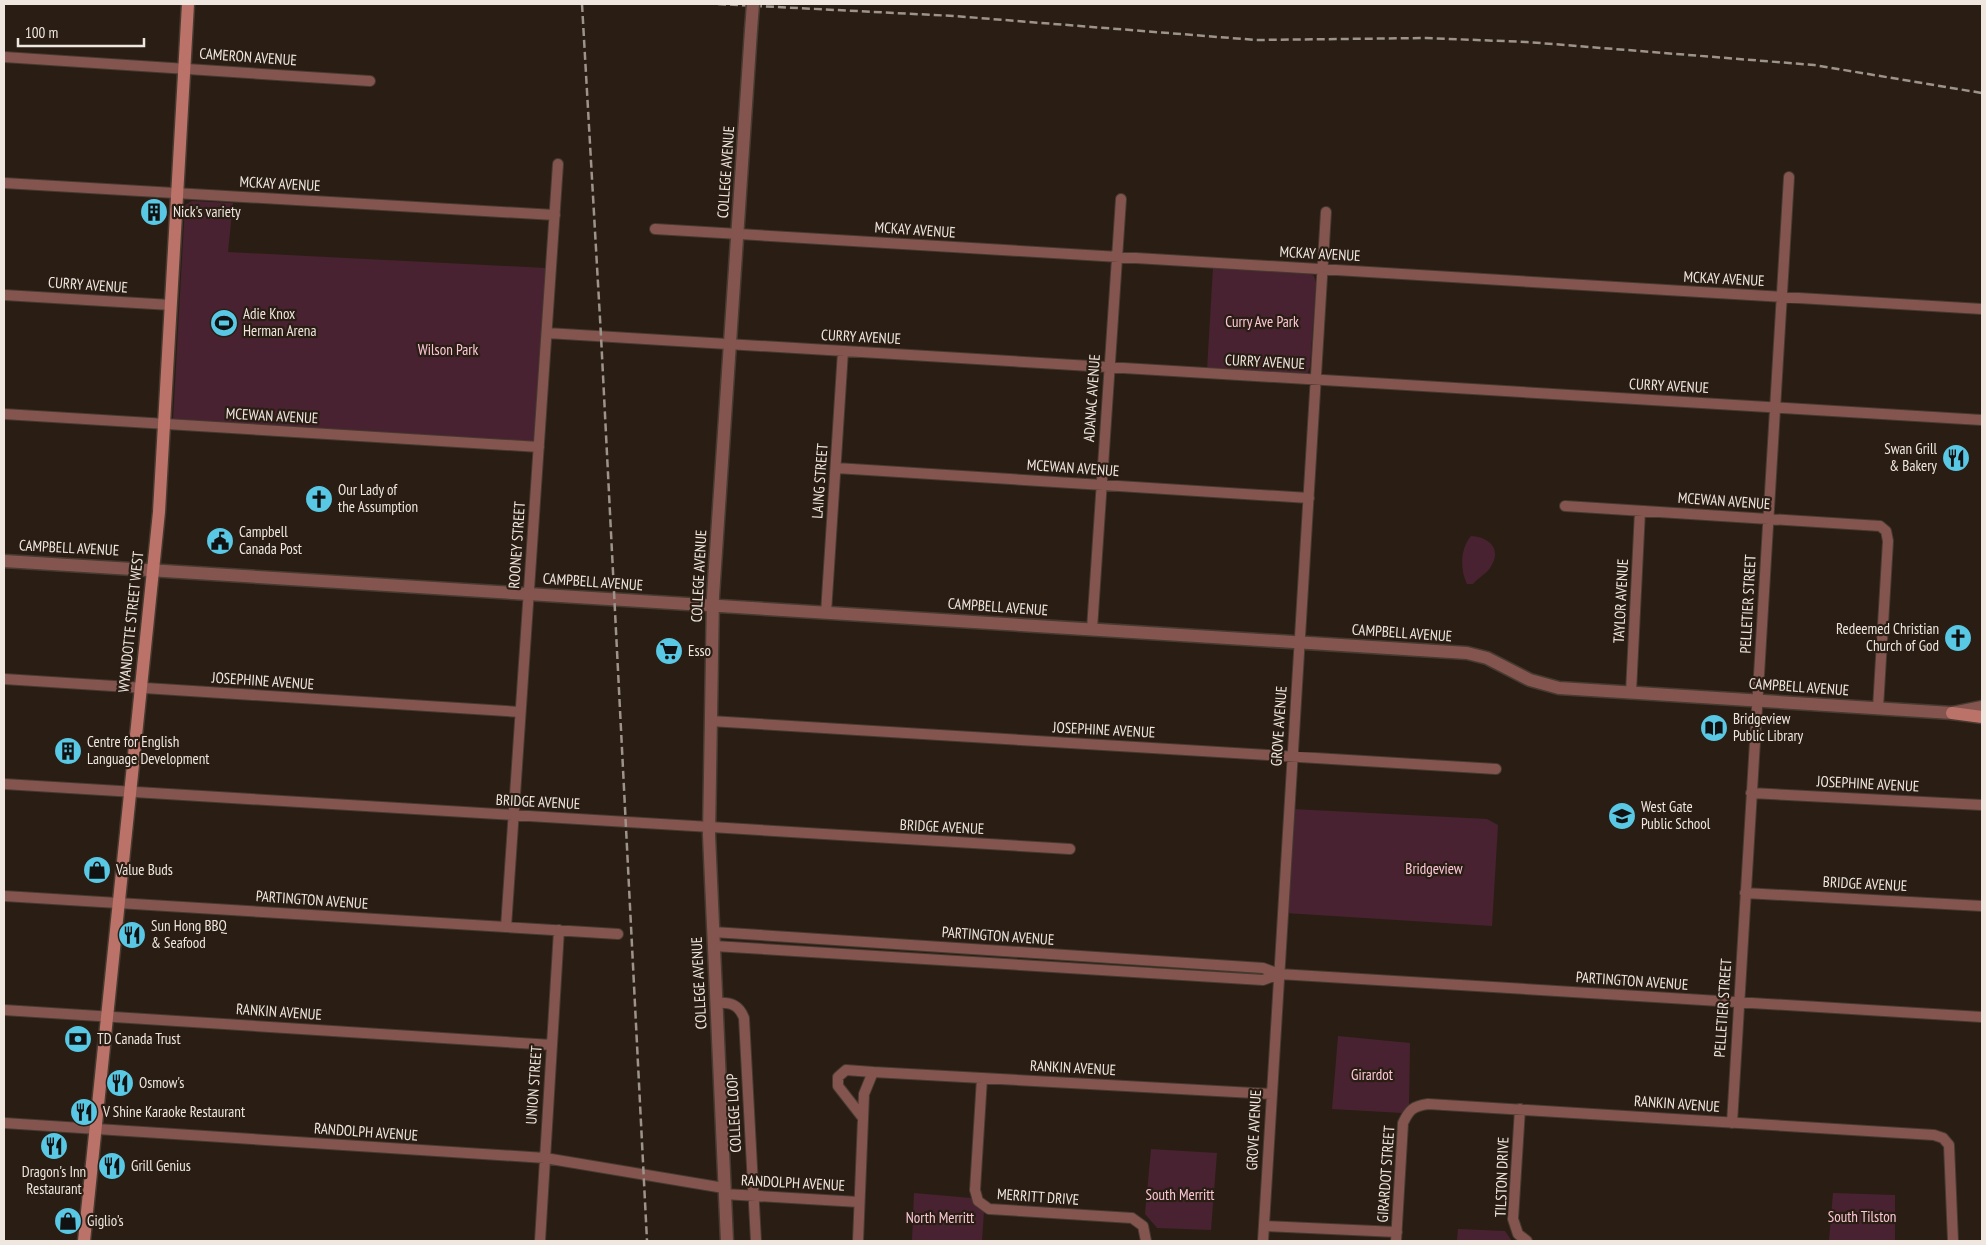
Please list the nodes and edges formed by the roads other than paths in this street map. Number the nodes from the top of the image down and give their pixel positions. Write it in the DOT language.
graph roads {
  1 [pos="188,4"];
  2 [pos="753,4"];
  3 [pos="4,57"];
  4 [pos="185,68"];
  5 [pos="370,81"];
  6 [pos="558,164"];
  7 [pos="1788,177"];
  8 [pos="4,183"];
  9 [pos="177,193"];
  10 [pos="1121,199"];
  11 [pos="1326,212"];
  12 [pos="555,215"];
  13 [pos="655,229"];
  14 [pos="738,234"];
  15 [pos="1116,257"];
  16 [pos="1323,270"];
  17 [pos="4,295"];
  18 [pos="1781,298"];
  19 [pos="170,306"];
  20 [pos="1982,309"];
  21 [pos="547,333"];
  22 [pos="730,344"];
  23 [pos="843,351"];
  24 [pos="1109,367"];
  25 [pos="1316,380"];
  26 [pos="1775,407"];
  27 [pos="4,414"];
  28 [pos="1982,420"];
  29 [pos="164,424"];
  30 [pos="539,447"];
  31 [pos="836,468"];
  32 [pos="1102,485"];
  33 [pos="1308,498"];
  34 [pos="1565,506"];
  35 [pos="1640,511"];
  36 [pos="1768,519"];
  37 [pos="4,561"];
  38 [pos="152,570"];
  39 [pos="529,594"];
  40 [pos="713,606"];
  41 [pos="826,613"];
  42 [pos="1092,630"];
  43 [pos="1300,643"];
  44 [pos="4,679"];
  45 [pos="140,688"];
  46 [pos="1631,692"];
  47 [pos="1757,700"];
  48 [pos="1982,707"];
  49 [pos="1878,708"];
  50 [pos="520,712"];
  51 [pos="1952,712"];
  52 [pos="1982,717"];
  53 [pos="710,721"];
  54 [pos="1292,756"];
  55 [pos="1496,769"];
  56 [pos="4,784"];
  57 [pos="130,792"];
  58 [pos="1751,793"];
  59 [pos="1982,805"];
  60 [pos="513,816"];
  61 [pos="709,828"];
  62 [pos="1070,850"];
  63 [pos="1745,893"];
  64 [pos="4,896"];
  65 [pos="118,903"];
  66 [pos="1982,906"];
  67 [pos="506,927"];
  68 [pos="559,930"];
  69 [pos="713,932"];
  70 [pos="618,934"];
  71 [pos="714,946"];
  72 [pos="1279,974"];
  73 [pos="1739,1002"];
  74 [pos="717,1004"];
  75 [pos="4,1010"];
  76 [pos="107,1016"];
  77 [pos="1982,1017"];
  78 [pos="552,1045"];
  79 [pos="873,1072"];
  80 [pos="982,1078"];
  81 [pos="1272,1094"];
  82 [pos="1410,1109"];
  83 [pos="1520,1110"];
  84 [pos="863,1118"];
  85 [pos="1732,1122"];
  86 [pos="4,1123"];
  87 [pos="95,1128"];
  88 [pos="545,1158"];
  89 [pos="724,1191"];
  90 [pos="753,1196"];
  91 [pos="859,1202"];
  92 [pos="1264,1226"];
  93 [pos="1396,1237"];
  94 [pos="84,1241"];
  95 [pos="540,1241"];
  96 [pos="727,1241"];
  97 [pos="756,1241"];
  98 [pos="858,1241"];
  99 [pos="1146,1241"];
  100 [pos="1263,1241"];
  101 [pos="1527,1241"];
  102 [pos="1953,1241"];
  1 -- 4 [label="main road, WYANDOTTE STREET WEST"];
  2 -- 14 [label="street, COLLEGE AVENUE, bridge"];
  3 -- 4 [label="street, CAMERON AVENUE"];
  4 -- 5 [label="street, CAMERON AVENUE"];
  4 -- 9 [label="main road, WYANDOTTE STREET WEST"];
  6 -- 12 [label="street, ROONEY STREET"];
  7 -- 18 [label="street, PELLETIER STREET"];
  8 -- 9 [label="street, MCKAY AVENUE"];
  9 -- 12 [label="street, MCKAY AVENUE"];
  9 -- 19 [label="main road, WYANDOTTE STREET WEST"];
  10 -- 15 [label="street, ADANAC AVENUE"];
  11 -- 16 [label="street, GROVE AVENUE"];
  12 -- 21 [label="street, ROONEY STREET"];
  13 -- 14 [label="street, MCKAY AVENUE"];
  14 -- 15 [label="street, MCKAY AVENUE"];
  14 -- 22 [label="street, COLLEGE AVENUE"];
  15 -- 16 [label="street, MCKAY AVENUE"];
  15 -- 24 [label="street, ADANAC AVENUE"];
  16 -- 18 [label="street, MCKAY AVENUE"];
  16 -- 25 [label="street, GROVE AVENUE"];
  17 -- 19 [label="street, CURRY AVENUE"];
  18 -- 20 [label="street, MCKAY AVENUE"];
  18 -- 26 [label="street, PELLETIER STREET"];
  19 -- 29 [label="main road, WYANDOTTE STREET WEST"];
  21 -- 22 [label="street, CURRY AVENUE"];
  21 -- 30 [label="street, ROONEY STREET"];
  22 -- 23 [label="street, CURRY AVENUE"];
  22 -- 40 [label="street, COLLEGE AVENUE"];
  23 -- 24 [label="street, CURRY AVENUE"];
  23 -- 31 [label="street, LAING STREET"];
  24 -- 25 [label="street, CURRY AVENUE"];
  24 -- 32 [label="street, ADANAC AVENUE"];
  25 -- 26 [label="street, CURRY AVENUE"];
  25 -- 33 [label="street, GROVE AVENUE"];
  26 -- 28 [label="street, CURRY AVENUE"];
  26 -- 36 [label="street, PELLETIER STREET"];
  27 -- 29 [label="street, MCEWAN AVENUE"];
  29 -- 30 [label="street, MCEWAN AVENUE"];
  29 -- 38 [label="main road, WYANDOTTE STREET WEST"];
  30 -- 39 [label="street, ROONEY STREET"];
  31 -- 32 [label="street, MCEWAN AVENUE"];
  31 -- 41 [label="street, LAING STREET"];
  32 -- 33 [label="street, MCEWAN AVENUE"];
  32 -- 42 [label="street, ADANAC AVENUE"];
  33 -- 43 [label="street, GROVE AVENUE"];
  34 -- 35 [label="street, MCEWAN AVENUE"];
  35 -- 36 [label="street, MCEWAN AVENUE"];
  35 -- 46 [label="street, TAYLOR AVENUE"];
  36 -- 47 [label="street, PELLETIER STREET"];
  36 -- 49 [label="street, MCEWAN AVENUE"];
  37 -- 38 [label="street, CAMPBELL AVENUE"];
  38 -- 39 [label="street, CAMPBELL AVENUE"];
  38 -- 45 [label="main road, WYANDOTTE STREET WEST"];
  39 -- 40 [label="street, CAMPBELL AVENUE"];
  39 -- 50 [label="street, ROONEY STREET"];
  40 -- 41 [label="street, CAMPBELL AVENUE"];
  40 -- 53 [label="street, COLLEGE AVENUE"];
  41 -- 42 [label="street, CAMPBELL AVENUE"];
  42 -- 43 [label="street, CAMPBELL AVENUE"];
  43 -- 46 [label="street, CAMPBELL AVENUE"];
  43 -- 54 [label="street, GROVE AVENUE"];
  44 -- 45 [label="street, JOSEPHINE AVENUE"];
  45 -- 50 [label="street, JOSEPHINE AVENUE"];
  45 -- 57 [label="main road, WYANDOTTE STREET WEST"];
  46 -- 47 [label="street, CAMPBELL AVENUE"];
  47 -- 49 [label="street, CAMPBELL AVENUE"];
  47 -- 58 [label="street, PELLETIER STREET"];
  48 -- 51 [label="street, CAMPBELL AVENUE"];
  49 -- 51 [label="street, CAMPBELL AVENUE"];
  50 -- 60 [label="street, ROONEY STREET"];
  51 -- 52 [label="main road"];
  53 -- 54 [label="street, JOSEPHINE AVENUE"];
  53 -- 61 [label="street, COLLEGE AVENUE"];
  54 -- 55 [label="street, JOSEPHINE AVENUE"];
  54 -- 72 [label="street, GROVE AVENUE"];
  56 -- 57 [label="street, BRIDGE AVENUE"];
  57 -- 60 [label="street, BRIDGE AVENUE"];
  57 -- 65 [label="main road, WYANDOTTE STREET WEST"];
  58 -- 59 [label="street, JOSEPHINE AVENUE"];
  58 -- 63 [label="street, PELLETIER STREET"];
  60 -- 61 [label="street, BRIDGE AVENUE"];
  60 -- 67 [label="street, ROONEY STREET"];
  61 -- 62 [label="street, BRIDGE AVENUE"];
  61 -- 69 [label="street, COLLEGE AVENUE"];
  63 -- 66 [label="street, BRIDGE AVENUE"];
  63 -- 73 [label="street, PELLETIER STREET"];
  64 -- 65 [label="street, PARTINGTON AVENUE"];
  65 -- 67 [label="street, PARTINGTON AVENUE"];
  65 -- 76 [label="main road, WYANDOTTE STREET WEST"];
  67 -- 68 [label="street, PARTINGTON AVENUE"];
  68 -- 70 [label="street, PARTINGTON AVENUE"];
  68 -- 78 [label="street, UNION STREET"];
  69 -- 71 [label="street, COLLEGE AVENUE"];
  69 -- 72 [label="street, PARTINGTON AVENUE"];
  71 -- 72 [label="street, PARTINGTON AVENUE"];
  71 -- 74 [label="street, COLLEGE AVENUE"];
  72 -- 73 [label="street, PARTINGTON AVENUE"];
  72 -- 81 [label="street, GROVE AVENUE"];
  73 -- 77 [label="street, PARTINGTON AVENUE"];
  73 -- 85 [label="street, PELLETIER STREET"];
  74 -- 89 [label="street, COLLEGE AVENUE"];
  74 -- 90 [label="street, COLLEGE LOOP"];
  75 -- 76 [label="street, RANKIN AVENUE"];
  76 -- 78 [label="street, RANKIN AVENUE"];
  76 -- 87 [label="main road, WYANDOTTE STREET WEST"];
  78 -- 88 [label="street, UNION STREET"];
  79 -- 80 [label="street, RANKIN AVENUE"];
  79 -- 84 [label="street"];
  79 -- 84 [label="street, RANKIN AVENUE"];
  80 -- 81 [label="street, RANKIN AVENUE"];
  80 -- 99 [label="street, MERRITT DRIVE"];
  81 -- 92 [label="street, GROVE AVENUE"];
  82 -- 83 [label="street, RANKIN AVENUE"];
  82 -- 93 [label="street, GIRARDOT STREET"];
  83 -- 85 [label="street, RANKIN AVENUE"];
  83 -- 101 [label="street, TILSTON DRIVE"];
  84 -- 91 [label="street"];
  85 -- 102 [label="street, RANKIN AVENUE"];
  86 -- 87 [label="street, RANDOLPH AVENUE"];
  87 -- 88 [label="street, RANDOLPH AVENUE"];
  87 -- 94 [label="main road, WYANDOTTE STREET WEST"];
  88 -- 89 [label="street, RANDOLPH AVENUE"];
  88 -- 95 [label="street, UNION STREET"];
  89 -- 90 [label="street, RANDOLPH AVENUE"];
  89 -- 96 [label="street, COLLEGE AVENUE"];
  90 -- 91 [label="street, RANDOLPH AVENUE"];
  90 -- 97 [label="street, COLLEGE LOOP"];
  91 -- 98 [label="street"];
  92 -- 93 [label="street"];
  92 -- 100 [label="street, GROVE AVENUE"];
}
